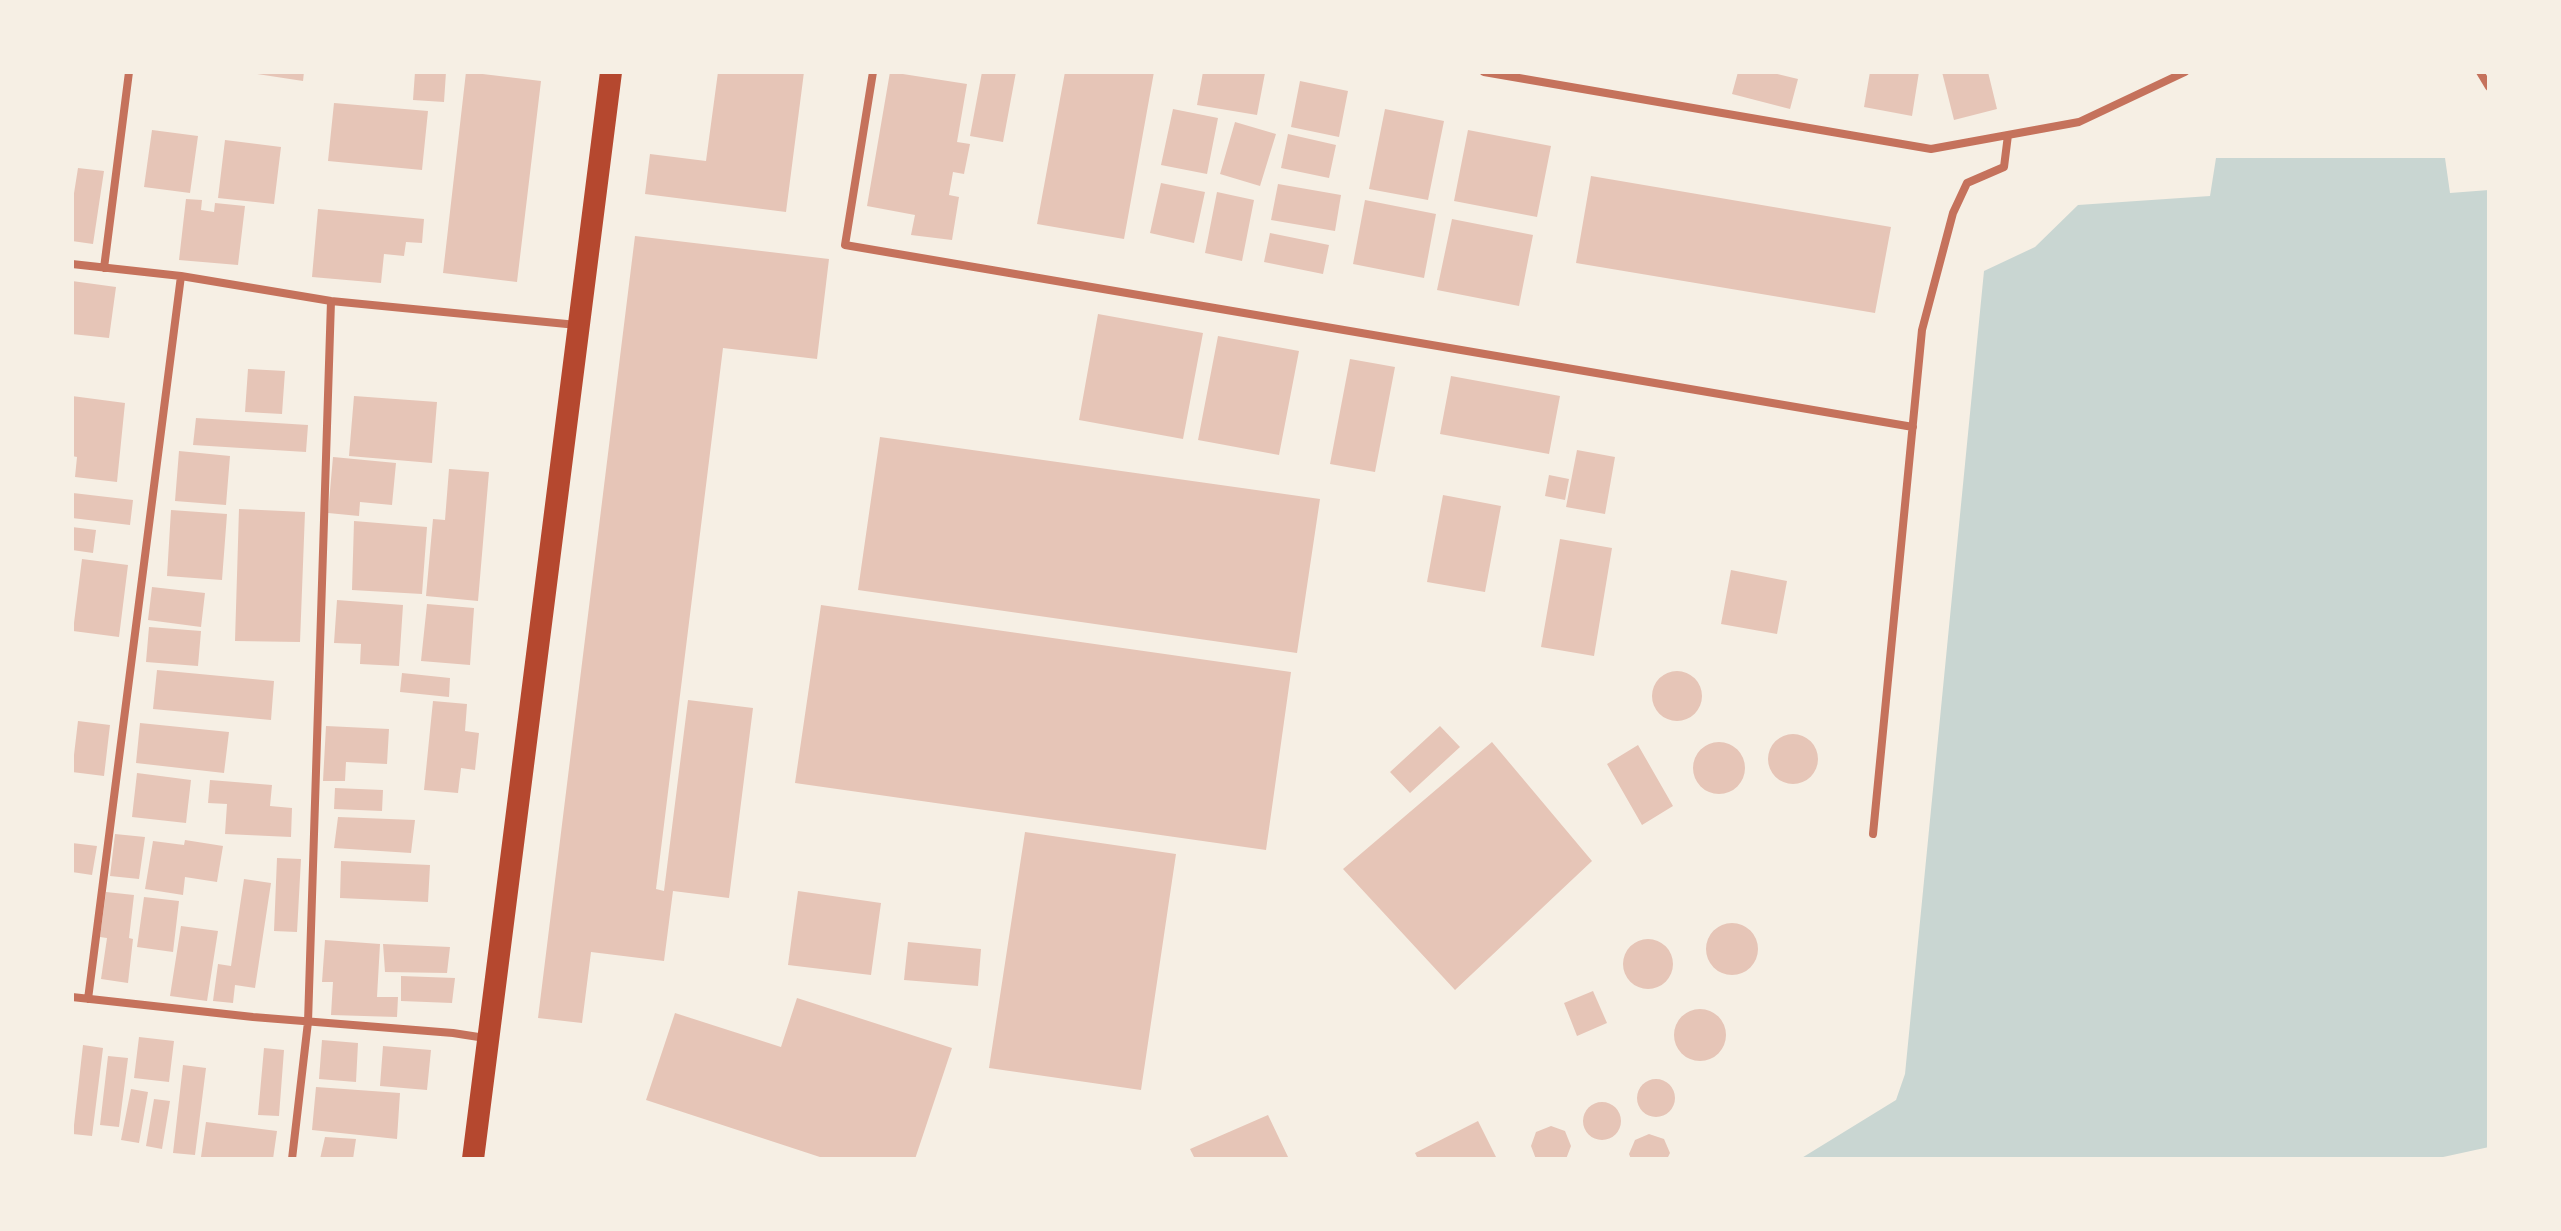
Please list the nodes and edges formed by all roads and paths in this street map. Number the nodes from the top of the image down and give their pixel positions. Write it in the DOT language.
graph roads {
  1 [pos="129,72"];
  2 [pos="611,72"];
  3 [pos="873,72"];
  4 [pos="1484,72"];
  5 [pos="2185,72"];
  6 [pos="2480,72"];
  7 [pos="2489,87"];
  8 [pos="2008,135"];
  9 [pos="72,264"];
  10 [pos="104,268"];
  11 [pos="181,276"];
  12 [pos="331,301"];
  13 [pos="578,325"];
  14 [pos="1913,427"];
  15 [pos="1873,834"];
  16 [pos="72,997"];
  17 [pos="88,999"];
  18 [pos="308,1022"];
  19 [pos="488,1038"];
  20 [pos="292,1159"];
  21 [pos="473,1159"];
  1 -- 10 [label="street"];
  2 -- 13 [label="highway"];
  3 -- 14 [label="street"];
  4 -- 8 [label="street"];
  5 -- 8 [label="street"];
  6 -- 7 [label="street"];
  8 -- 14 [label="street"];
  9 -- 10 [label="street"];
  10 -- 11 [label="street"];
  11 -- 12 [label="street"];
  11 -- 17 [label="street"];
  12 -- 13 [label="street"];
  12 -- 18 [label="street"];
  13 -- 19 [label="highway"];
  14 -- 15 [label="street"];
  16 -- 17 [label="street"];
  17 -- 18 [label="street"];
  18 -- 19 [label="street"];
  18 -- 20 [label="street"];
  19 -- 21 [label="highway"];
}
